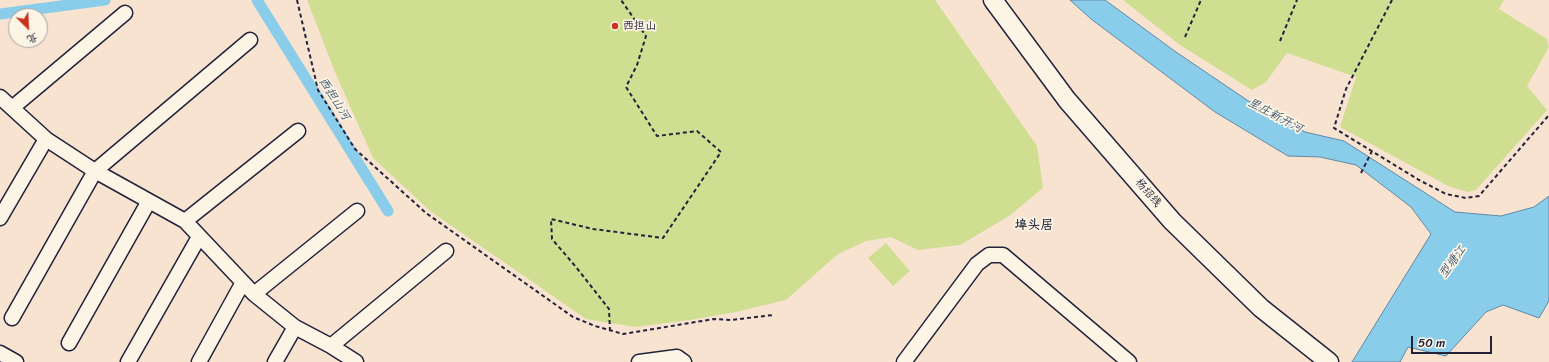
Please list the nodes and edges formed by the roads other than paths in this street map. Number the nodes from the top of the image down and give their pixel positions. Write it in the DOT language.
graph roads {
  1 [pos="994,0"];
  2 [pos="125,13"];
  3 [pos="250,40"];
  4 [pos="0,97"];
  5 [pos="12,108"];
  6 [pos="298,131"];
  7 [pos="46,139"];
  8 [pos="95,171"];
  9 [pos="149,201"];
  10 [pos="357,211"];
  11 [pos="0,218"];
  12 [pos="185,221"];
  13 [pos="199,237"];
  14 [pos="446,251"];
  15 [pos="242,284"];
  16 [pos="254,294"];
  17 [pos="12,318"];
  18 [pos="295,327"];
  19 [pos="69,343"];
  20 [pos="331,346"];
  21 [pos="0,353"];
  22 [pos="16,362"];
  23 [pos="128,362"];
  24 [pos="199,362"];
  25 [pos="275,362"];
  26 [pos="356,362"];
  27 [pos="639,362"];
  28 [pos="684,362"];
  29 [pos="904,362"];
  30 [pos="1129,362"];
  31 [pos="1329,362"];
  1 -- 31 [label="main road, 杨绍线"];
  2 -- 5 [label="street"];
  3 -- 8 [label="street"];
  4 -- 5 [label="street"];
  5 -- 7 [label="street"];
  6 -- 12 [label="street"];
  7 -- 8 [label="street"];
  7 -- 11 [label="street"];
  8 -- 9 [label="street"];
  8 -- 17 [label="street"];
  9 -- 12 [label="street"];
  9 -- 19 [label="street"];
  10 -- 16 [label="street"];
  12 -- 13 [label="street"];
  13 -- 15 [label="street"];
  13 -- 23 [label="street"];
  14 -- 20 [label="street"];
  15 -- 16 [label="street"];
  15 -- 24 [label="street"];
  16 -- 18 [label="street"];
  18 -- 20 [label="street"];
  18 -- 25 [label="street"];
  20 -- 26 [label="street"];
  21 -- 22 [label="street"];
  27 -- 28 [label="street"];
  29 -- 30 [label="street"];
}
